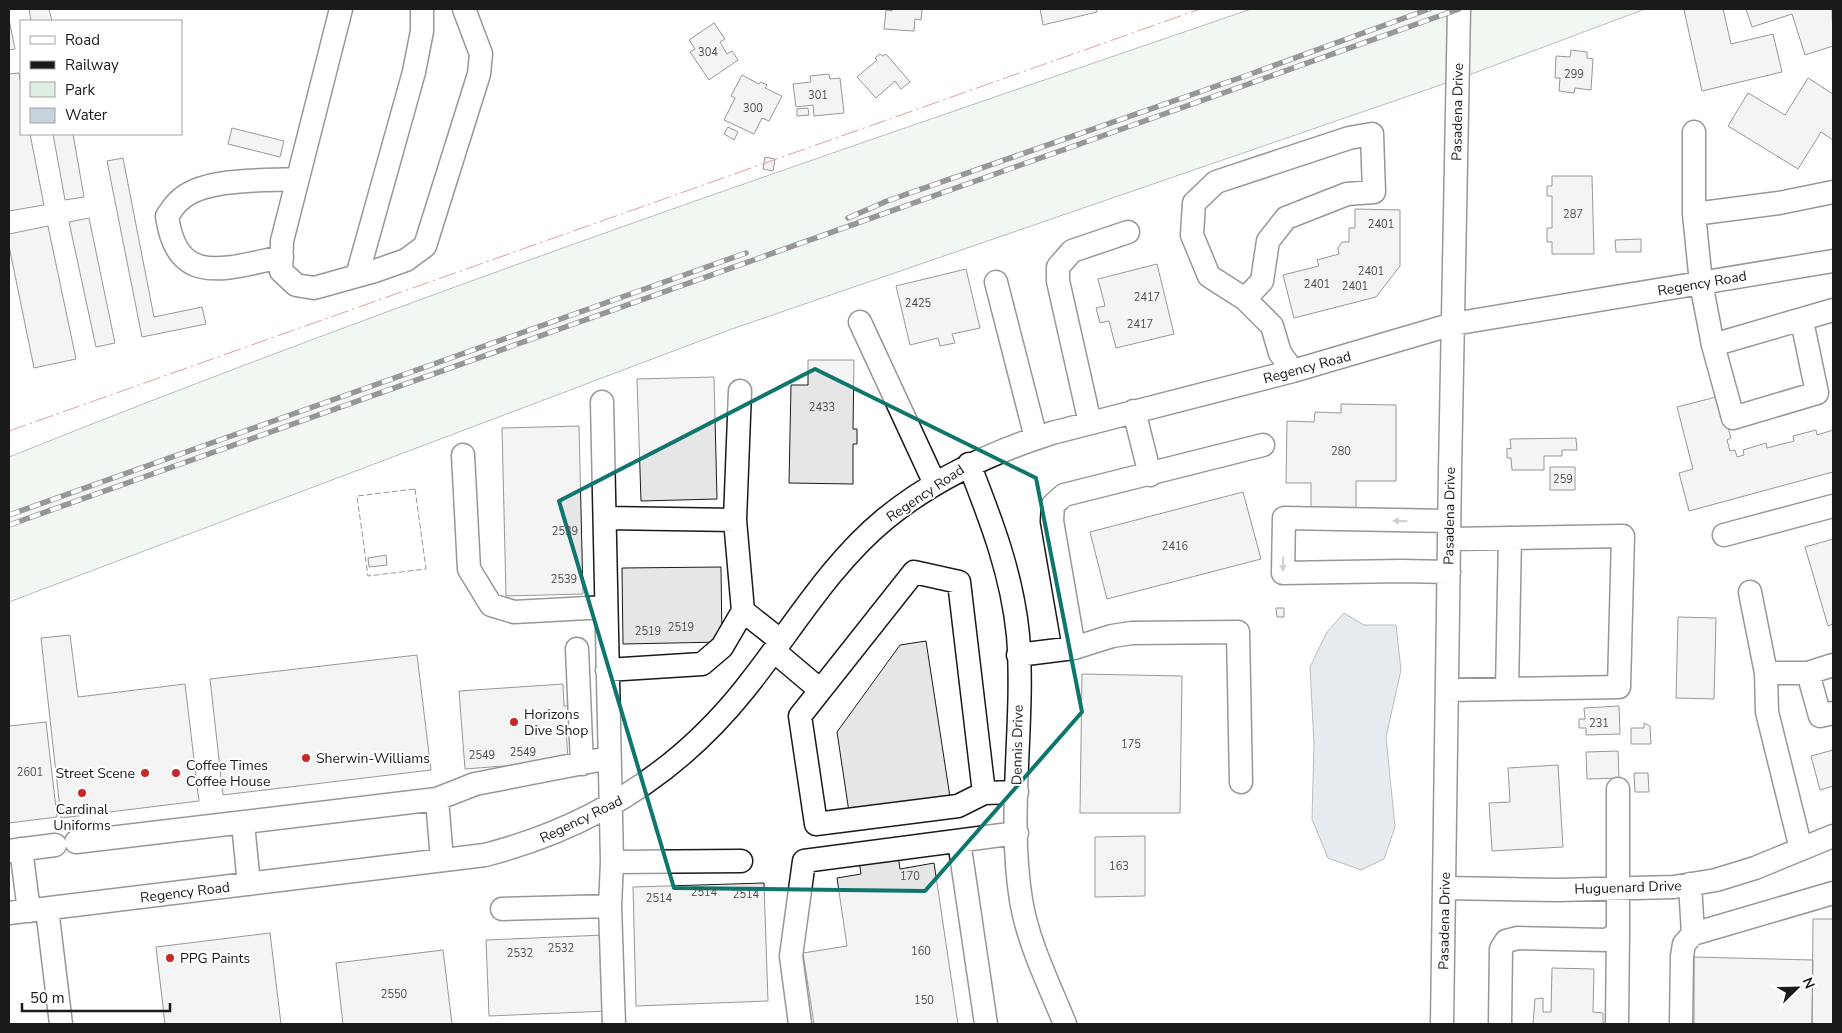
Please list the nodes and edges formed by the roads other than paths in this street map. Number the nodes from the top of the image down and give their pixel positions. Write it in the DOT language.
graph roads {
  1 [pos="341,9"];
  2 [pos="422,9"];
  3 [pos="464,9"];
  4 [pos="1459,9"];
  5 [pos="1694,132"];
  6 [pos="298,179"];
  7 [pos="1833,192"];
  8 [pos="1694,214"];
  9 [pos="1128,232"];
  10 [pos="282,257"];
  11 [pos="1832,264"];
  12 [pos="357,276"];
  13 [pos="996,282"];
  14 [pos="1701,283"];
  15 [pos="1245,300"];
  16 [pos="1833,310"];
  17 [pos="1802,321"];
  18 [pos="860,322"];
  19 [pos="1453,324"];
  20 [pos="1714,345"];
  21 [pos="1293,372"];
  22 [pos="740,391"];
  23 [pos="602,402"];
  24 [pos="1134,412"];
  25 [pos="1090,423"];
  26 [pos="1036,438"];
  27 [pos="1263,445"];
  28 [pos="463,454"];
  29 [pos="970,464"];
  30 [pos="1150,475"];
  31 [pos="935,484"];
  32 [pos="1833,506"];
  33 [pos="604,518"];
  34 [pos="735,520"];
  35 [pos="1449,530"];
  36 [pos="1724,535"];
  37 [pos="1510,538"];
  38 [pos="1448,572"];
  39 [pos="1750,592"];
  40 [pos="606,607"];
  41 [pos="743,611"];
  42 [pos="778,646"];
  43 [pos="1074,648"];
  44 [pos="577,649"];
  45 [pos="1018,655"];
  46 [pos="1833,665"];
  47 [pos="608,670"];
  48 [pos="1766,673"];
  49 [pos="1808,673"];
  50 [pos="1507,688"];
  51 [pos="819,689"];
  52 [pos="1447,690"];
  53 [pos="1833,712"];
  54 [pos="609,758"];
  55 [pos="582,764"];
  56 [pos="1242,782"];
  57 [pos="1618,789"];
  58 [pos="1017,792"];
  59 [pos="984,793"];
  60 [pos="437,799"];
  61 [pos="610,807"];
  62 [pos="243,824"];
  63 [pos="1017,833"];
  64 [pos="1833,836"];
  65 [pos="959,841"];
  66 [pos="1801,849"];
  67 [pos="15,850"];
  68 [pos="442,860"];
  69 [pos="741,861"];
  70 [pos="612,862"];
  71 [pos="249,884"];
  72 [pos="1690,884"];
  73 [pos="1445,888"];
  74 [pos="1620,888"];
  75 [pos="1833,892"];
  76 [pos="610,906"];
  77 [pos="502,909"];
  78 [pos="28,911"];
  79 [pos="1618,932"];
  80 [pos="1693,934"];
  81 [pos="61,1024"];
  82 [pos="614,1024"];
  83 [pos="800,1024"];
  84 [pos="986,1024"];
  85 [pos="1065,1024"];
  86 [pos="1442,1024"];
  87 [pos="1500,1024"];
  88 [pos="1617,1024"];
  89 [pos="1680,1024"];
  1 -- 6 [label="street"];
  2 -- 12 [label="street"];
  3 -- 12 [label="street"];
  4 -- 19 [label="street, Pasadena Drive"];
  5 -- 8 [label="street"];
  6 -- 10 [label="street"];
  6 -- 10 [label="street"];
  7 -- 8 [label="street"];
  8 -- 14 [label="street"];
  9 -- 25 [label="street"];
  10 -- 12 [label="street"];
  11 -- 14 [label="street, Regency Road"];
  13 -- 26 [label="street"];
  14 -- 19 [label="street, Regency Road"];
  14 -- 20 [label="street"];
  15 -- 15 [label="street"];
  15 -- 21 [label="street"];
  16 -- 17 [label="street"];
  17 -- 20 [label="street"];
  17 -- 20 [label="street"];
  18 -- 31 [label="street"];
  19 -- 21 [label="street, Regency Road"];
  19 -- 35 [label="street, Pasadena Drive"];
  21 -- 24 [label="street, Regency Road"];
  22 -- 34 [label="street"];
  23 -- 33 [label="street"];
  24 -- 25 [label="street, Regency Road"];
  24 -- 30 [label="street"];
  25 -- 26 [label="street, Regency Road"];
  26 -- 29 [label="street, Regency Road"];
  27 -- 30 [label="street"];
  28 -- 40 [label="street"];
  29 -- 31 [label="street, Regency Road"];
  29 -- 45 [label="street, Dennis Drive"];
  30 -- 43 [label="street"];
  31 -- 42 [label="street, Regency Road"];
  32 -- 36 [label="street"];
  33 -- 34 [label="street"];
  33 -- 40 [label="street"];
  34 -- 41 [label="street"];
  35 -- 37 [label="street"];
  35 -- 38 [label="street, Pasadena Drive"];
  35 -- 38 [label="street, one-way"];
  37 -- 50 [label="street"];
  37 -- 50 [label="street"];
  38 -- 52 [label="street, Pasadena Drive"];
  39 -- 48 [label="street"];
  40 -- 47 [label="street"];
  41 -- 42 [label="street"];
  41 -- 47 [label="street"];
  42 -- 51 [label="street"];
  42 -- 61 [label="street, Regency Road"];
  43 -- 45 [label="street"];
  43 -- 56 [label="street"];
  44 -- 55 [label="street"];
  45 -- 58 [label="street, Dennis Drive"];
  46 -- 49 [label="street"];
  47 -- 54 [label="street"];
  48 -- 49 [label="street"];
  48 -- 66 [label="street"];
  49 -- 53 [label="street"];
  50 -- 52 [label="street"];
  51 -- 59 [label="street"];
  51 -- 59 [label="street"];
  52 -- 73 [label="street, Pasadena Drive"];
  54 -- 55 [label="street"];
  54 -- 61 [label="street"];
  55 -- 60 [label="street"];
  57 -- 74 [label="street"];
  58 -- 59 [label="street"];
  58 -- 63 [label="street, Dennis Drive"];
  60 -- 62 [label="street"];
  60 -- 68 [label="street"];
  61 -- 68 [label="street, Regency Road"];
  61 -- 70 [label="street"];
  62 -- 67 [label="street"];
  62 -- 71 [label="street"];
  63 -- 65 [label="street"];
  63 -- 85 [label="street, Dennis Drive"];
  64 -- 66 [label="street, Huguenard Drive"];
  65 -- 83 [label="street"];
  65 -- 84 [label="street"];
  66 -- 72 [label="street, Huguenard Drive"];
  67 -- 78 [label="street"];
  68 -- 71 [label="street, Regency Road"];
  69 -- 70 [label="street"];
  70 -- 76 [label="street"];
  71 -- 78 [label="street, Regency Road"];
  72 -- 74 [label="street, Huguenard Drive"];
  72 -- 80 [label="street"];
  73 -- 74 [label="street, Huguenard Drive"];
  73 -- 86 [label="street, Pasadena Drive"];
  74 -- 79 [label="street"];
  75 -- 80 [label="street"];
  76 -- 77 [label="street"];
  76 -- 82 [label="street"];
  78 -- 81 [label="street"];
  79 -- 87 [label="street"];
  79 -- 88 [label="street"];
  80 -- 89 [label="street"];
}
